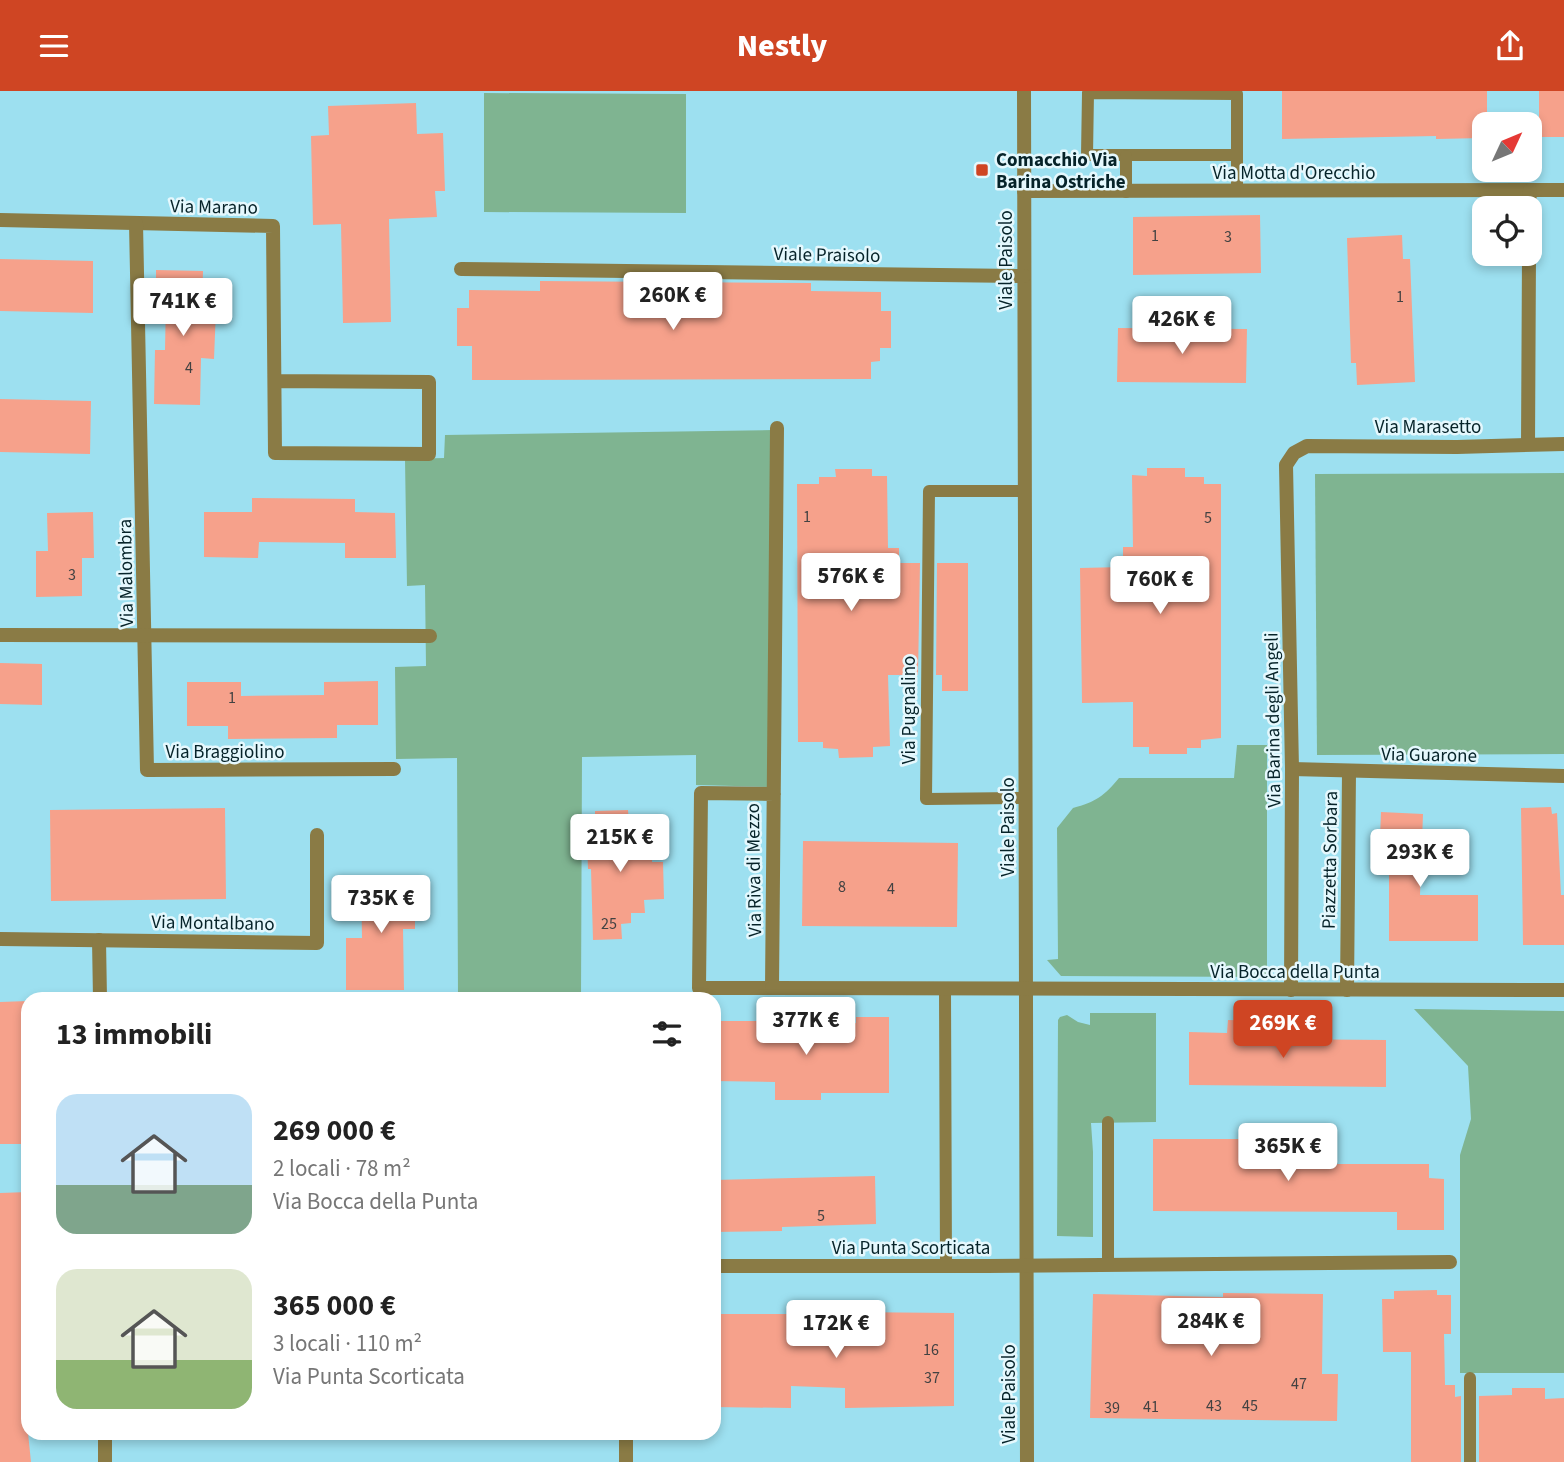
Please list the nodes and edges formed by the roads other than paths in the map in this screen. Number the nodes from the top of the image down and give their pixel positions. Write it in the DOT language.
graph roads {
  1 [pos="1024,91"];
  2 [pos="1237,155"];
  3 [pos="1126,156"];
  4 [pos="1530,190"];
  5 [pos="1564,190"];
  6 [pos="1024,191"];
  7 [pos="1237,191"];
  8 [pos="1126,192"];
  9 [pos="1530,196"];
  10 [pos="0,220"];
  11 [pos="136,223"];
  12 [pos="1529,266"];
  13 [pos="461,269"];
  14 [pos="1024,276"];
  15 [pos="275,381"];
  16 [pos="777,428"];
  17 [pos="1528,444"];
  18 [pos="1564,444"];
  19 [pos="1294,453"];
  20 [pos="1025,491"];
  21 [pos="0,635"];
  22 [pos="430,636"];
  23 [pos="145,637"];
  24 [pos="394,769"];
  25 [pos="1292,769"];
  26 [pos="1349,772"];
  27 [pos="1564,776"];
  28 [pos="774,795"];
  29 [pos="1026,799"];
  30 [pos="317,835"];
  31 [pos="0,939"];
  32 [pos="99,940"];
  33 [pos="772,988"];
  34 [pos="945,989"];
  35 [pos="1027,990"];
  36 [pos="1291,990"];
  37 [pos="1347,990"];
  38 [pos="1564,990"];
  39 [pos="100,992"];
  40 [pos="1108,1122"];
  41 [pos="1450,1262"];
  42 [pos="1108,1265"];
  43 [pos="721,1266"];
  44 [pos="1028,1266"];
  45 [pos="946,1267"];
  46 [pos="1469,1378"];
  47 [pos="105,1440"];
  48 [pos="626,1440"];
  49 [pos="105,1462"];
  50 [pos="626,1462"];
  51 [pos="1027,1462"];
  52 [pos="1470,1462"];
  1 -- 6 [label="street, Viale Paisolo"];
  2 -- 3 [label="lane"];
  2 -- 3 [label="lane"];
  2 -- 7 [label="lane"];
  3 -- 8 [label="lane"];
  4 -- 5 [label="street, Via Motta d'Orecchio"];
  4 -- 7 [label="street, Via Motta d'Orecchio"];
  4 -- 9 [label="street"];
  6 -- 8 [label="street, Via Motta d'Orecchio"];
  6 -- 14 [label="street, Viale Paisolo"];
  7 -- 8 [label="street, Via Motta d'Orecchio"];
  10 -- 11 [label="street, Via Marano"];
  11 -- 15 [label="street, Via Marano"];
  11 -- 23 [label="street, Via Malombra"];
  12 -- 17 [label="street"];
  13 -- 14 [label="street, Viale Praisolo"];
  14 -- 20 [label="street, Viale Paisolo"];
  15 -- 15 [label="street"];
  16 -- 28 [label="street"];
  17 -- 18 [label="street, Via Marasetto"];
  17 -- 19 [label="street, Via Marasetto"];
  19 -- 25 [label="street, Via Barina degli Angeli"];
  20 -- 29 [label="street, Viale Paisolo"];
  20 -- 29 [label="lane, Via Pugnalino"];
  21 -- 23 [label="street"];
  22 -- 23 [label="street, Via Malombra"];
  23 -- 24 [label="street, Via Braggiolino"];
  25 -- 26 [label="street, Via Guarone"];
  25 -- 36 [label="street, Via Barina degli Angeli"];
  26 -- 27 [label="street, Via Guarone"];
  26 -- 37 [label="street, Piazzetta Sorbara"];
  28 -- 33 [label="street, Via Riva di Mezzo"];
  28 -- 33 [label="street, Via Riva di Mezzo"];
  29 -- 35 [label="street, Viale Paisolo"];
  30 -- 32 [label="street, Via Montalbano"];
  31 -- 32 [label="street, Via Montalbano"];
  32 -- 39 [label="street"];
  33 -- 34 [label="street, Via Riva di Mezzo"];
  34 -- 35 [label="street, Via Riva di Mezzo"];
  34 -- 45 [label="lane"];
  35 -- 36 [label="street, Via Bocca della Punta"];
  35 -- 44 [label="street, Viale Paisolo"];
  36 -- 37 [label="street, Via Bocca della Punta"];
  37 -- 38 [label="street, Via Bocca della Punta"];
  40 -- 42 [label="lane"];
  41 -- 42 [label="street, Via Punta Scorticata"];
  42 -- 44 [label="street, Via Punta Scorticata"];
  43 -- 45 [label="street, Via Punta Scorticata"];
  44 -- 45 [label="street, Via Punta Scorticata"];
  44 -- 51 [label="street, Viale Paisolo"];
  46 -- 52 [label="lane"];
  47 -- 49 [label="street"];
  48 -- 50 [label="street"];
}
